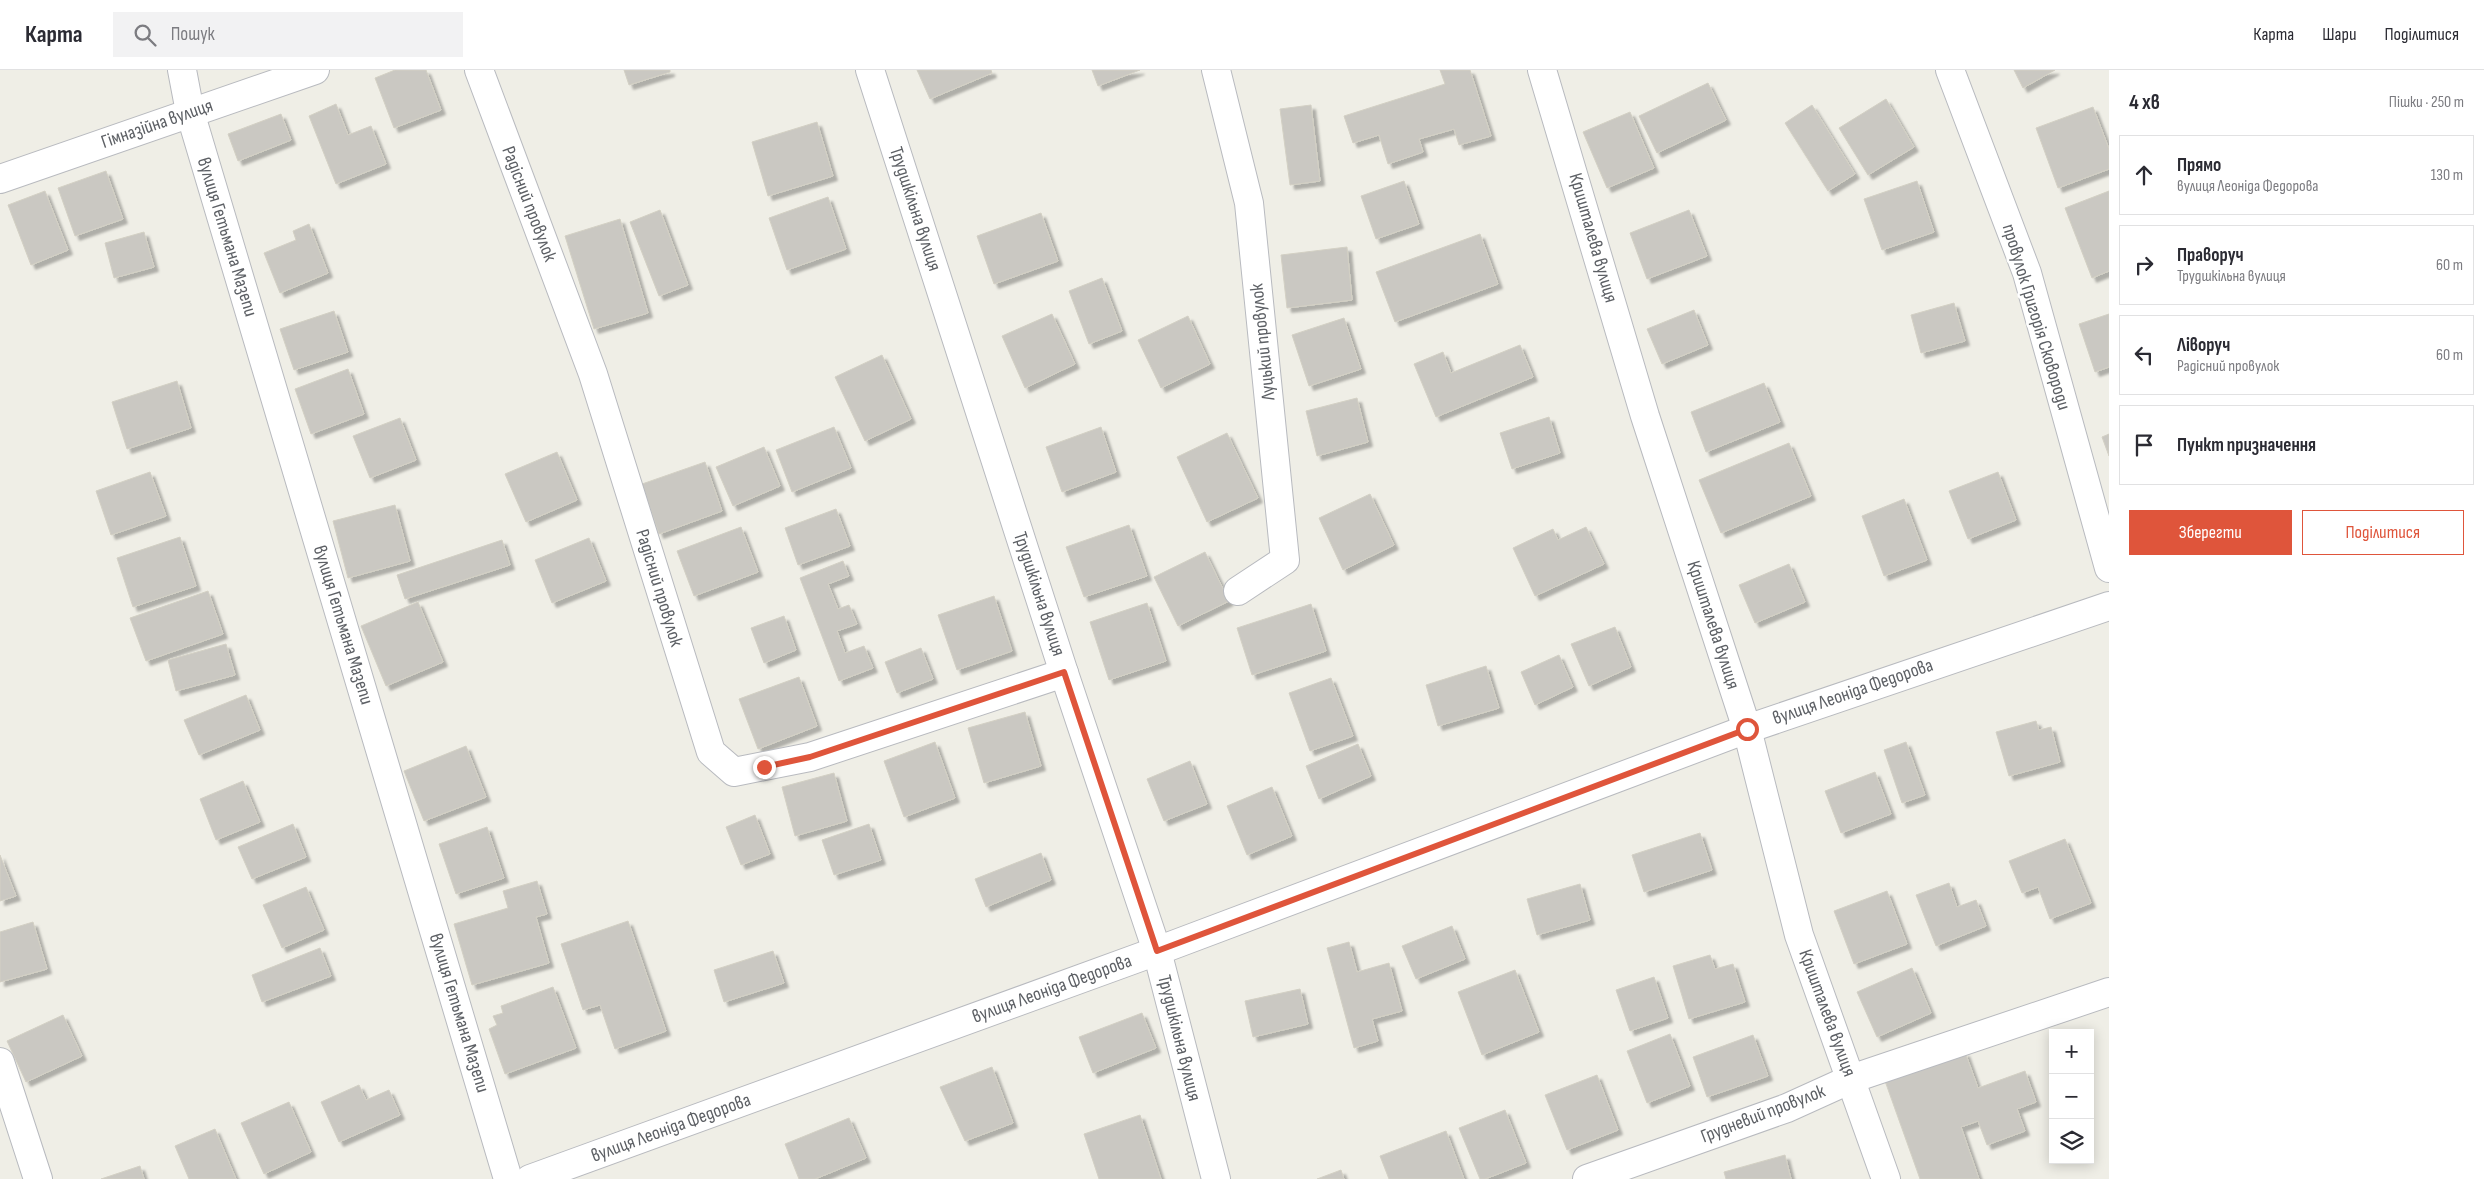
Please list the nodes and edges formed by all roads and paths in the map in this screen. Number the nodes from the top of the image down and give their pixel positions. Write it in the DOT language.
graph roads {
  1 [pos="182,70"];
  2 [pos="315,70"];
  3 [pos="479,70"];
  4 [pos="870,70"];
  5 [pos="1216,70"];
  6 [pos="1542,70"];
  7 [pos="1950,70"];
  8 [pos="190,112"];
  9 [pos="0,179"];
  10 [pos="2109,568"];
  11 [pos="1238,591"];
  12 [pos="2109,606"];
  13 [pos="1064,672"];
  14 [pos="1747,729"];
  15 [pos="1157,951"];
  16 [pos="2109,992"];
  17 [pos="0,1062"];
  18 [pos="1851,1079"];
  19 [pos="38,1179"];
  20 [pos="508,1179"];
  21 [pos="530,1179"];
  22 [pos="1216,1179"];
  23 [pos="1587,1179"];
  24 [pos="1886,1179"];
  1 -- 8 [label="street, вулиця Гетьмана Мазепи"];
  2 -- 8 [label="street, Гімназійна вулиця"];
  3 -- 13 [label="street, Радісний провулок"];
  4 -- 13 [label="street, Трудшкільна вулиця"];
  5 -- 11 [label="street, Луцький провулок"];
  6 -- 14 [label="street, Кришталева вулиця"];
  7 -- 10 [label="street, провулок Григорія Сковороди"];
  8 -- 9 [label="street, Гімназійна вулиця"];
  8 -- 20 [label="street, вулиця Гетьмана Мазепи"];
  12 -- 14 [label="street, вулиця Леоніда Федорова"];
  13 -- 15 [label="street, Трудшкільна вулиця"];
  14 -- 15 [label="street, вулиця Леоніда Федорова"];
  14 -- 18 [label="street, Кришталева вулиця"];
  15 -- 21 [label="street, вулиця Леоніда Федорова"];
  15 -- 22 [label="street, Трудшкільна вулиця"];
  16 -- 18 [label="street, Грудневий провулок"];
  17 -- 19 [label="street"];
  18 -- 23 [label="street, Грудневий провулок"];
  18 -- 24 [label="street, Кришталева вулиця"];
}
